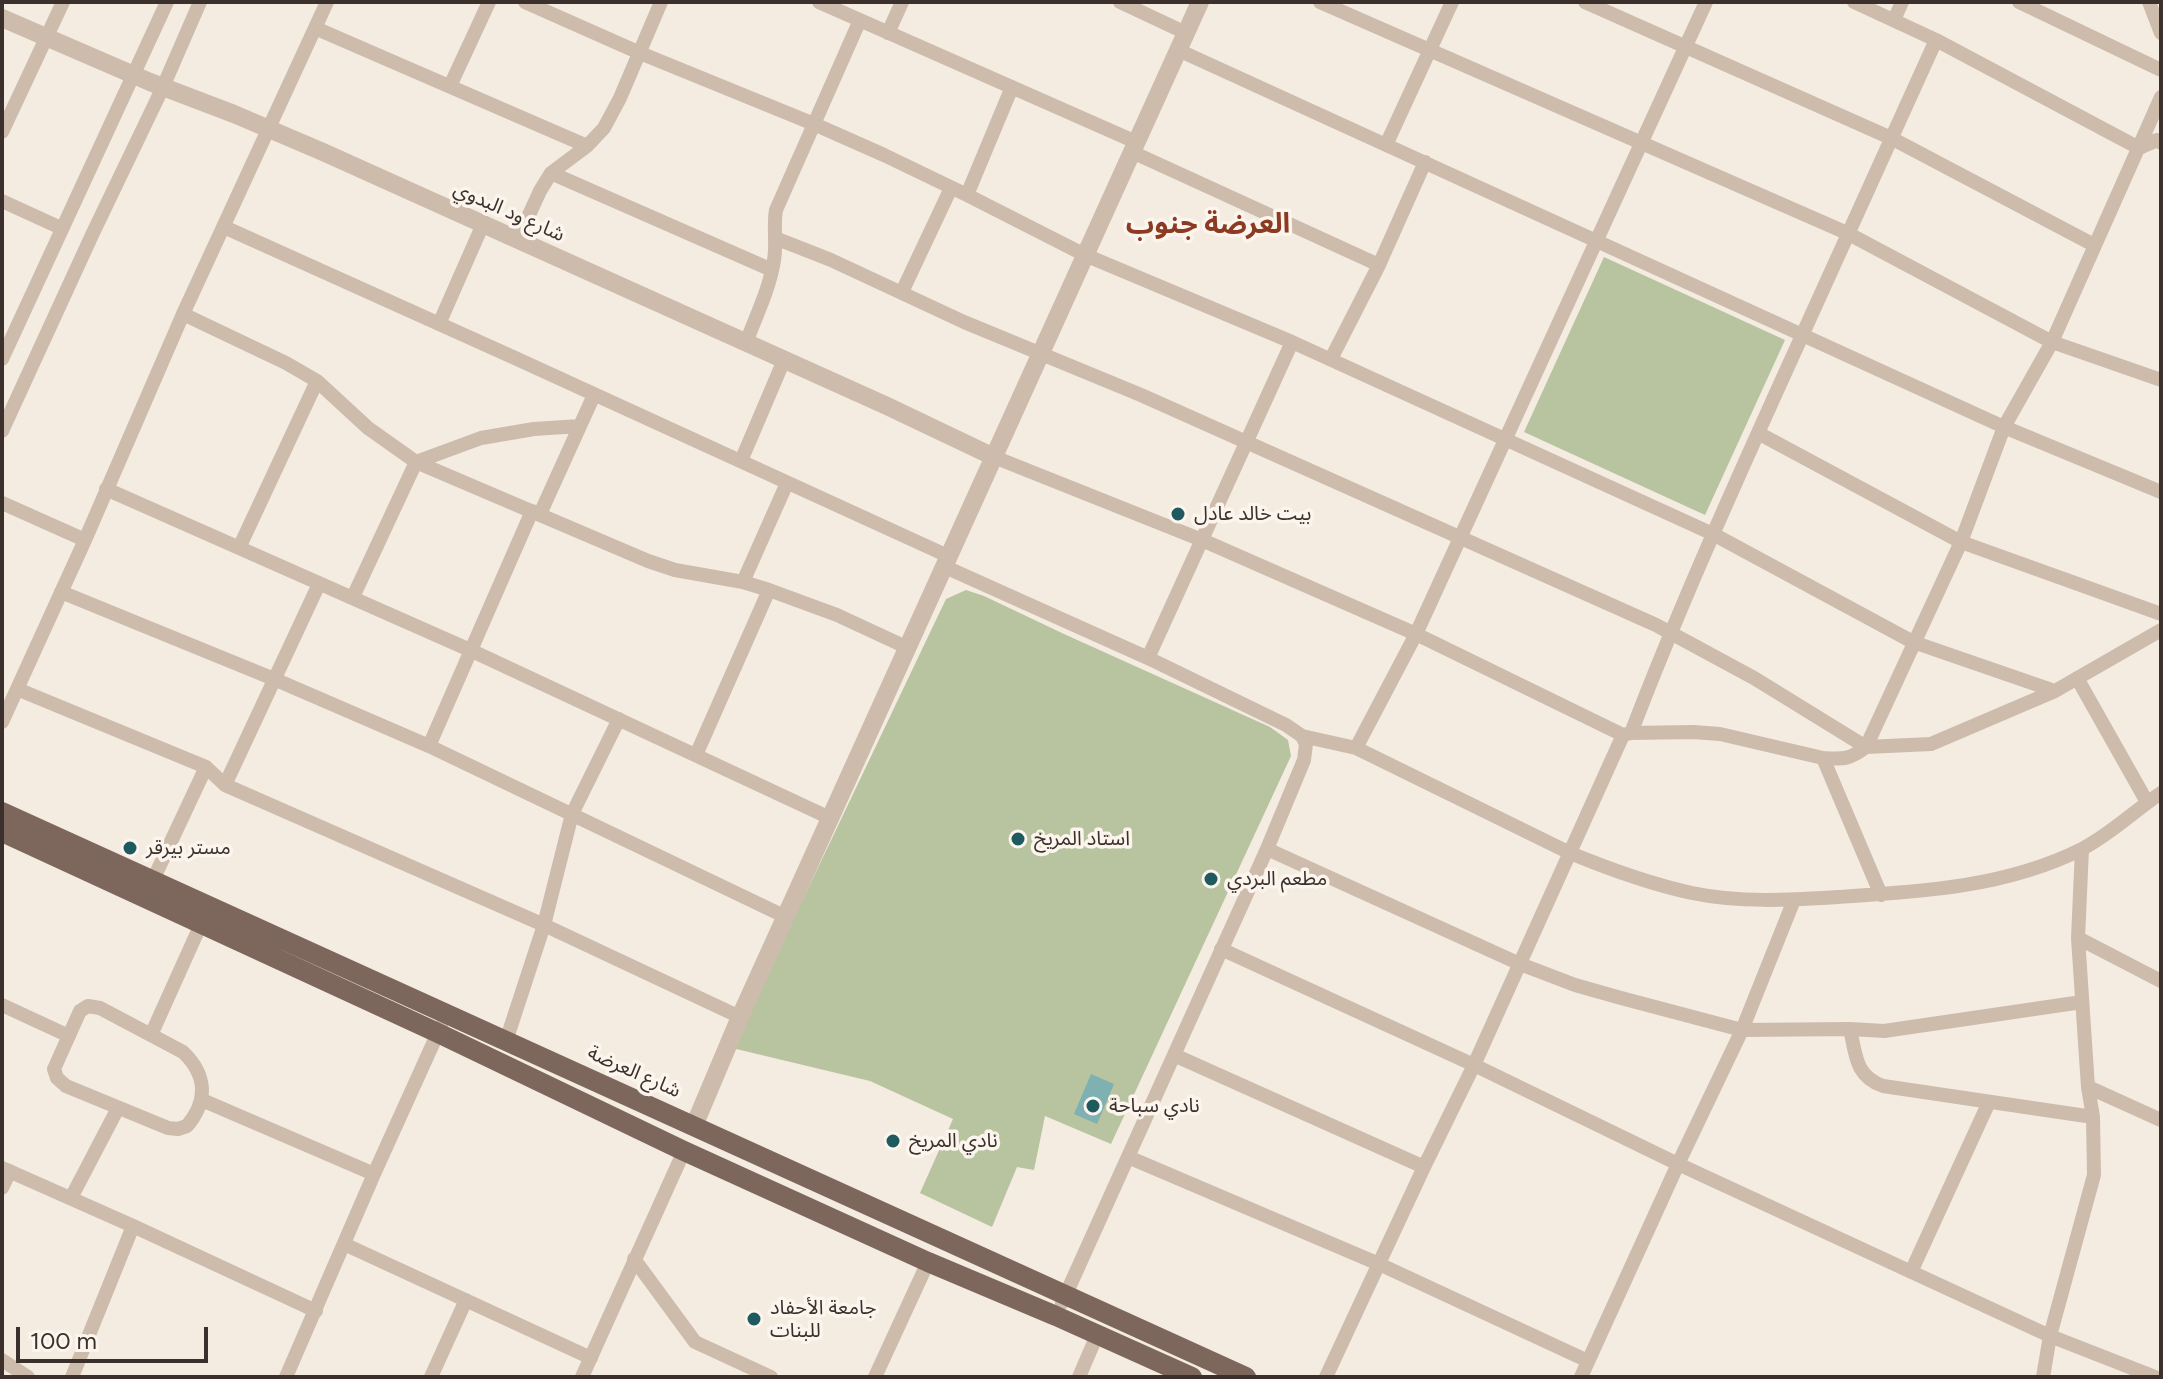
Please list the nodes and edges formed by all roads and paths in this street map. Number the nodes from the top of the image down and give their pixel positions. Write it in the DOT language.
graph roads {
  1 [pos="63,2"];
  2 [pos="167,2"];
  3 [pos="200,2"];
  4 [pos="327,2"];
  5 [pos="489,2"];
  6 [pos="525,2"];
  7 [pos="661,2"];
  8 [pos="819,2"];
  9 [pos="902,2"];
  10 [pos="1120,2"];
  11 [pos="1200,2"];
  12 [pos="1320,2"];
  13 [pos="1452,2"];
  14 [pos="1585,2"];
  15 [pos="1706,2"];
  16 [pos="1854,2"];
  17 [pos="1902,2"];
  18 [pos="2019,2"];
  19 [pos="2149,2"];
  20 [pos="2,18"];
  21 [pos="860,20"];
  22 [pos="1894,20"];
  23 [pos="315,28"];
  24 [pos="888,33"];
  25 [pos="1186,33"];
  26 [pos="2161,33"];
  27 [pos="47,38"];
  28 [pos="1936,40"];
  29 [pos="1686,46"];
  30 [pos="1178,50"];
  31 [pos="1431,50"];
  32 [pos="640,53"];
  33 [pos="2161,70"];
  34 [pos="133,75"];
  35 [pos="450,86"];
  36 [pos="163,87"];
  37 [pos="1012,87"];
  38 [pos="2161,97"];
  39 [pos="814,124"];
  40 [pos="269,128"];
  41 [pos="2,132"];
  42 [pos="1891,138"];
  43 [pos="1642,142"];
  44 [pos="2161,143"];
  45 [pos="1386,145"];
  46 [pos="587,146"];
  47 [pos="1134,147"];
  48 [pos="2139,148"];
  49 [pos="1425,162"];
  50 [pos="551,173"];
  51 [pos="951,188"];
  52 [pos="967,195"];
  53 [pos="2,201"];
  54 [pos="483,224"];
  55 [pos="224,227"];
  56 [pos="61,228"];
  57 [pos="1847,233"];
  58 [pos="775,238"];
  59 [pos="518,239"];
  60 [pos="1596,241"];
  61 [pos="2094,245"];
  62 [pos="1085,255"];
  63 [pos="1379,265"];
  64 [pos="772,270"];
  65 [pos="902,292"];
  66 [pos="183,314"];
  67 [pos="439,324"];
  68 [pos="1802,335"];
  69 [pos="1292,342"];
  70 [pos="2052,342"];
  71 [pos="746,343"];
  72 [pos="4,350"];
  73 [pos="1039,353"];
  74 [pos="1331,359"];
  75 [pos="784,360"];
  76 [pos="2161,380"];
  77 [pos="317,381"];
  78 [pos="594,395"];
  79 [pos="580,426"];
  80 [pos="2004,427"];
  81 [pos="2,431"];
  82 [pos="1758,433"];
  83 [pos="1506,439"];
  84 [pos="1247,443"];
  85 [pos="994,457"];
  86 [pos="741,461"];
  87 [pos="416,462"];
  88 [pos="787,483"];
  89 [pos="106,489"];
  90 [pos="2161,492"];
  91 [pos="2,503"];
  92 [pos="536,512"];
  93 [pos="1713,534"];
  94 [pos="1461,538"];
  95 [pos="85,540"];
  96 [pos="1202,540"];
  97 [pos="1961,542"];
  98 [pos="239,548"];
  99 [pos="946,561"];
  100 [pos="743,582"];
  101 [pos="319,584"];
  102 [pos="769,590"];
  103 [pos="61,592"];
  104 [pos="353,597"];
  105 [pos="2161,614"];
  106 [pos="2161,630"];
  107 [pos="1670,632"];
  108 [pos="1416,634"];
  109 [pos="1913,642"];
  110 [pos="906,647"];
  111 [pos="470,650"];
  112 [pos="1148,658"];
  113 [pos="2077,678"];
  114 [pos="274,679"];
  115 [pos="17,689"];
  116 [pos="2055,691"];
  117 [pos="619,719"];
  118 [pos="2,722"];
  119 [pos="1627,734"];
  120 [pos="1302,736"];
  121 [pos="429,746"];
  122 [pos="1866,747"];
  123 [pos="1356,748"];
  124 [pos="696,755"];
  125 [pos="1823,758"];
  126 [pos="206,767"];
  127 [pos="225,785"];
  128 [pos="2161,793"];
  129 [pos="2147,802"];
  130 [pos="2,812"];
  131 [pos="572,814"];
  132 [pos="830,818"];
  133 [pos="2,832"];
  134 [pos="1267,849"];
  135 [pos="2082,849"];
  136 [pos="1570,853"];
  137 [pos="153,880"];
  138 [pos="1881,895"];
  139 [pos="1794,900"];
  140 [pos="786,917"];
  141 [pos="201,924"];
  142 [pos="544,925"];
  143 [pos="2078,938"];
  144 [pos="1221,949"];
  145 [pos="1520,964"];
  146 [pos="2161,981"];
  147 [pos="2082,1002"];
  148 [pos="2,1005"];
  149 [pos="446,1014"];
  150 [pos="740,1017"];
  151 [pos="1850,1029"];
  152 [pos="1742,1030"];
  153 [pos="438,1033"];
  154 [pos="151,1035"];
  155 [pos="69,1036"];
  156 [pos="506,1041"];
  157 [pos="1174,1055"];
  158 [pos="1474,1065"];
  159 [pos="2088,1087"];
  160 [pos="202,1100"];
  161 [pos="1989,1102"];
  162 [pos="118,1108"];
  163 [pos="2093,1117"];
  164 [pos="2161,1120"];
  165 [pos="694,1126"];
  166 [pos="684,1151"];
  167 [pos="1128,1157"];
  168 [pos="1678,1164"];
  169 [pos="1424,1167"];
  170 [pos="6,1170"];
  171 [pos="374,1174"];
  172 [pos="2,1188"];
  173 [pos="71,1198"];
  174 [pos="133,1226"];
  175 [pos="344,1244"];
  176 [pos="634,1259"];
  177 [pos="928,1262"];
  178 [pos="1379,1264"];
  179 [pos="1911,1272"];
  180 [pos="1066,1294"];
  181 [pos="466,1300"];
  182 [pos="316,1311"];
  183 [pos="1056,1316"];
  184 [pos="1097,1335"];
  185 [pos="2050,1336"];
  186 [pos="591,1358"];
  187 [pos="2,1360"];
  188 [pos="1588,1361"];
  189 [pos="28,1377"];
  190 [pos="72,1377"];
  191 [pos="286,1377"];
  192 [pos="431,1377"];
  193 [pos="582,1377"];
  194 [pos="771,1377"];
  195 [pos="875,1377"];
  196 [pos="1079,1377"];
  197 [pos="1192,1377"];
  198 [pos="1246,1377"];
  199 [pos="1326,1377"];
  200 [pos="1581,1377"];
  201 [pos="2043,1377"];
  202 [pos="2155,1377"];
  1 -- 27 [label="street"];
  2 -- 34 [label="street"];
  3 -- 36 [label="street"];
  4 -- 23 [label="street"];
  5 -- 35 [label="street"];
  6 -- 32 [label="street"];
  7 -- 32 [label="street"];
  8 -- 21 [label="street"];
  9 -- 24 [label="street"];
  10 -- 25 [label="street"];
  11 -- 25 [label="street"];
  12 -- 31 [label="street"];
  13 -- 31 [label="street"];
  14 -- 29 [label="street"];
  15 -- 29 [label="street"];
  16 -- 22 [label="street"];
  17 -- 22 [label="street"];
  18 -- 33 [label="street"];
  19 -- 26 [label="street"];
  20 -- 27 [label="street, شارع ود البدوي"];
  21 -- 24 [label="street"];
  21 -- 39 [label="street"];
  22 -- 28 [label="street"];
  23 -- 35 [label="street"];
  23 -- 40 [label="street"];
  24 -- 37 [label="street"];
  25 -- 30 [label="street"];
  27 -- 34 [label="street, شارع ود البدوي"];
  27 -- 41 [label="street"];
  28 -- 42 [label="street"];
  28 -- 48 [label="street"];
  29 -- 42 [label="street"];
  29 -- 43 [label="street"];
  30 -- 45 [label="street"];
  30 -- 47 [label="street"];
  31 -- 43 [label="street"];
  31 -- 45 [label="street"];
  32 -- 39 [label="street"];
  32 -- 46 [label="street"];
  34 -- 36 [label="street, شارع ود البدوي"];
  34 -- 56 [label="street"];
  35 -- 46 [label="street"];
  36 -- 40 [label="street, شارع ود البدوي"];
  36 -- 81 [label="street"];
  37 -- 47 [label="street"];
  37 -- 52 [label="street"];
  38 -- 48 [label="street"];
  39 -- 51 [label="street"];
  39 -- 58 [label="street"];
  40 -- 54 [label="street, شارع ود البدوي"];
  40 -- 55 [label="street"];
  42 -- 57 [label="street"];
  42 -- 61 [label="street"];
  43 -- 57 [label="street"];
  43 -- 60 [label="street"];
  44 -- 48 [label="street"];
  45 -- 49 [label="street"];
  46 -- 50 [label="street"];
  47 -- 62 [label="street"];
  47 -- 63 [label="street"];
  48 -- 61 [label="street"];
  49 -- 60 [label="street"];
  49 -- 63 [label="street"];
  50 -- 59 [label="street"];
  50 -- 64 [label="street"];
  51 -- 52 [label="street"];
  51 -- 65 [label="street"];
  52 -- 62 [label="street"];
  53 -- 56 [label="street"];
  54 -- 59 [label="street, شارع ود البدوي"];
  54 -- 67 [label="street"];
  55 -- 66 [label="street"];
  55 -- 67 [label="street"];
  56 -- 72 [label="street"];
  57 -- 68 [label="street"];
  57 -- 70 [label="street"];
  58 -- 64 [label="street"];
  58 -- 65 [label="street"];
  59 -- 71 [label="street, شارع ود البدوي"];
  60 -- 68 [label="street"];
  60 -- 83 [label="street"];
  61 -- 70 [label="street"];
  62 -- 69 [label="street"];
  62 -- 73 [label="street"];
  63 -- 74 [label="street"];
  64 -- 71 [label="street"];
  65 -- 73 [label="street"];
  66 -- 77 [label="street"];
  66 -- 89 [label="street"];
  67 -- 78 [label="street"];
  68 -- 80 [label="street"];
  68 -- 82 [label="street"];
  69 -- 74 [label="street"];
  69 -- 84 [label="street"];
  70 -- 76 [label="street"];
  70 -- 80 [label="street"];
  71 -- 75 [label="street, شارع ود البدوي"];
  73 -- 84 [label="street"];
  73 -- 85 [label="street"];
  74 -- 83 [label="street"];
  75 -- 85 [label="street, شارع ود البدوي"];
  75 -- 86 [label="street"];
  77 -- 87 [label="street"];
  77 -- 98 [label="street"];
  78 -- 79 [label="street"];
  78 -- 86 [label="street"];
  79 -- 87 [label="street"];
  79 -- 92 [label="street"];
  80 -- 90 [label="street"];
  80 -- 97 [label="street"];
  82 -- 93 [label="street"];
  82 -- 97 [label="street"];
  83 -- 93 [label="street"];
  83 -- 94 [label="street"];
  84 -- 94 [label="street"];
  84 -- 96 [label="street"];
  85 -- 96 [label="street"];
  85 -- 99 [label="street"];
  86 -- 88 [label="street"];
  87 -- 92 [label="street"];
  87 -- 104 [label="street"];
  88 -- 99 [label="street"];
  88 -- 100 [label="street"];
  89 -- 95 [label="street"];
  89 -- 98 [label="street"];
  91 -- 95 [label="street"];
  92 -- 100 [label="street"];
  92 -- 111 [label="street"];
  93 -- 107 [label="street"];
  93 -- 109 [label="street"];
  94 -- 107 [label="street"];
  94 -- 108 [label="street"];
  95 -- 103 [label="street"];
  96 -- 108 [label="street"];
  96 -- 112 [label="street"];
  97 -- 105 [label="street"];
  97 -- 109 [label="street"];
  98 -- 101 [label="street"];
  99 -- 110 [label="street"];
  99 -- 112 [label="street"];
  100 -- 102 [label="street"];
  101 -- 104 [label="street"];
  101 -- 114 [label="street"];
  102 -- 110 [label="street"];
  102 -- 124 [label="street"];
  103 -- 114 [label="street"];
  103 -- 115 [label="street"];
  104 -- 111 [label="street"];
  106 -- 113 [label="street"];
  107 -- 119 [label="street"];
  107 -- 122 [label="street"];
  108 -- 119 [label="street"];
  108 -- 123 [label="street"];
  109 -- 116 [label="street"];
  109 -- 122 [label="street"];
  110 -- 132 [label="street"];
  111 -- 117 [label="street"];
  111 -- 121 [label="street"];
  112 -- 120 [label="street"];
  113 -- 116 [label="street"];
  113 -- 129 [label="street"];
  114 -- 121 [label="street"];
  114 -- 127 [label="street"];
  115 -- 118 [label="street"];
  115 -- 126 [label="street"];
  116 -- 122 [label="street"];
  117 -- 124 [label="street"];
  117 -- 131 [label="street"];
  119 -- 125 [label="street"];
  119 -- 136 [label="street"];
  120 -- 123 [label="street"];
  120 -- 134 [label="street"];
  121 -- 131 [label="street"];
  122 -- 125 [label="street"];
  123 -- 136 [label="street"];
  124 -- 132 [label="street"];
  125 -- 138 [label="street"];
  126 -- 127 [label="street"];
  126 -- 137 [label="street"];
  127 -- 142 [label="street"];
  128 -- 129 [label="street"];
  129 -- 135 [label="street"];
  130 -- 137 [label="main road, شارع العرضة"];
  131 -- 140 [label="street"];
  131 -- 142 [label="street"];
  132 -- 140 [label="street"];
  133 -- 141 [label="main road"];
  134 -- 144 [label="street"];
  134 -- 145 [label="street"];
  135 -- 138 [label="street"];
  135 -- 143 [label="street"];
  136 -- 139 [label="street"];
  136 -- 145 [label="street"];
  137 -- 149 [label="main road, شارع العرضة"];
  138 -- 139 [label="street"];
  139 -- 152 [label="street"];
  140 -- 150 [label="street"];
  141 -- 153 [label="main road"];
  141 -- 154 [label="street"];
  142 -- 150 [label="street"];
  142 -- 156 [label="street"];
  143 -- 146 [label="street"];
  143 -- 147 [label="street"];
  144 -- 157 [label="street"];
  144 -- 158 [label="street"];
  145 -- 152 [label="street"];
  145 -- 158 [label="street"];
  147 -- 151 [label="street"];
  147 -- 159 [label="street"];
  148 -- 155 [label="street"];
  149 -- 153 [label="street"];
  149 -- 156 [label="main road, شارع العرضة"];
  150 -- 165 [label="street"];
  151 -- 152 [label="street"];
  151 -- 161 [label="street"];
  152 -- 168 [label="street"];
  153 -- 166 [label="main road"];
  153 -- 171 [label="street"];
  154 -- 155 [label="street"];
  154 -- 160 [label="street"];
  155 -- 162 [label="street"];
  156 -- 165 [label="main road, شارع العرضة"];
  157 -- 167 [label="street"];
  157 -- 169 [label="street"];
  158 -- 168 [label="street"];
  158 -- 169 [label="street"];
  159 -- 163 [label="street"];
  159 -- 164 [label="street"];
  160 -- 162 [label="street"];
  160 -- 171 [label="street"];
  161 -- 163 [label="street"];
  161 -- 179 [label="street"];
  162 -- 173 [label="street"];
  163 -- 185 [label="street"];
  165 -- 180 [label="main road, شارع العرضة"];
  166 -- 176 [label="street"];
  166 -- 177 [label="main road"];
  167 -- 178 [label="street"];
  167 -- 180 [label="street"];
  168 -- 179 [label="street"];
  168 -- 188 [label="street"];
  169 -- 178 [label="street"];
  170 -- 172 [label="street"];
  170 -- 173 [label="street"];
  171 -- 175 [label="street"];
  173 -- 174 [label="street"];
  174 -- 182 [label="street"];
  174 -- 190 [label="street"];
  175 -- 181 [label="street"];
  175 -- 182 [label="street"];
  176 -- 186 [label="street"];
  176 -- 194 [label="street"];
  177 -- 183 [label="main road"];
  177 -- 195 [label="street"];
  178 -- 188 [label="street"];
  178 -- 199 [label="street"];
  179 -- 185 [label="street"];
  180 -- 183 [label="street"];
  180 -- 198 [label="main road, شارع العرضة"];
  181 -- 186 [label="street"];
  181 -- 192 [label="street"];
  182 -- 191 [label="street"];
  183 -- 184 [label="main road"];
  184 -- 196 [label="street"];
  184 -- 197 [label="main road"];
  185 -- 201 [label="street"];
  185 -- 202 [label="street"];
  186 -- 193 [label="street"];
  187 -- 189 [label="street"];
  188 -- 200 [label="street"];
}
